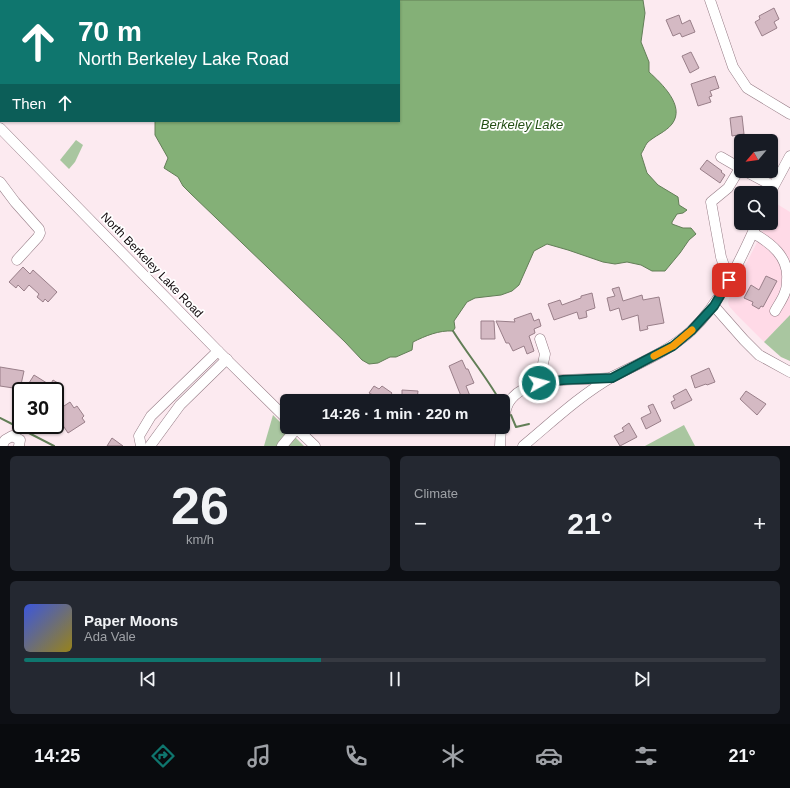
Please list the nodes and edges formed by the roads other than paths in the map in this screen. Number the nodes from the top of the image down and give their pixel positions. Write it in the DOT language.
graph roads {
  1 [pos="710,0"];
  2 [pos="790,114"];
  3 [pos="0,128"];
  4 [pos="790,156"];
  5 [pos="721,157"];
  6 [pos="734,164"];
  7 [pos="735,178"];
  8 [pos="755,178"];
  9 [pos="0,182"];
  10 [pos="766,186"];
  11 [pos="774,186"];
  12 [pos="754,230"];
  13 [pos="753,233"];
  14 [pos="17,260"];
  15 [pos="729,280"];
  16 [pos="714,306"];
  17 [pos="775,311"];
  18 [pos="540,339"];
  19 [pos="218,351"];
  20 [pos="227,360"];
  21 [pos="790,372"];
  22 [pos="612,378"];
  23 [pos="539,383"];
  24 [pos="170,398"];
  25 [pos="510,401"];
  26 [pos="179,406"];
  27 [pos="280,412"];
  28 [pos="291,434"];
  29 [pos="302,434"];
  30 [pos="500,434"];
  31 [pos="2,446"];
  32 [pos="19,446"];
  33 [pos="141,446"];
  34 [pos="150,446"];
  35 [pos="282,446"];
  36 [pos="315,446"];
  37 [pos="500,446"];
  38 [pos="523,446"];
  1 -- 2 [label="street"];
  3 -- 19 [label="street, North Berkeley Lake Road"];
  4 -- 11 [label="street"];
  5 -- 6 [label="street"];
  7 -- 15 [label="street"];
  8 -- 10 [label="street"];
  9 -- 14 [label="street"];
  12 -- 13 [label="street"];
  13 -- 15 [label="street"];
  13 -- 17 [label="street"];
  15 -- 16 [label="street"];
  16 -- 21 [label="street"];
  16 -- 22 [label="street"];
  18 -- 23 [label="street"];
  19 -- 20 [label="street, North Berkeley Lake Road"];
  19 -- 24 [label="street"];
  20 -- 26 [label="street"];
  20 -- 27 [label="street, North Berkeley Lake Road"];
  22 -- 23 [label="street"];
  22 -- 38 [label="street"];
  23 -- 25 [label="street"];
  24 -- 26 [label="street"];
  24 -- 33 [label="street"];
  26 -- 34 [label="street"];
  28 -- 35 [label="street"];
  29 -- 36 [label="street"];
  30 -- 37 [label="street"];
  31 -- 32 [label="street"];
}
